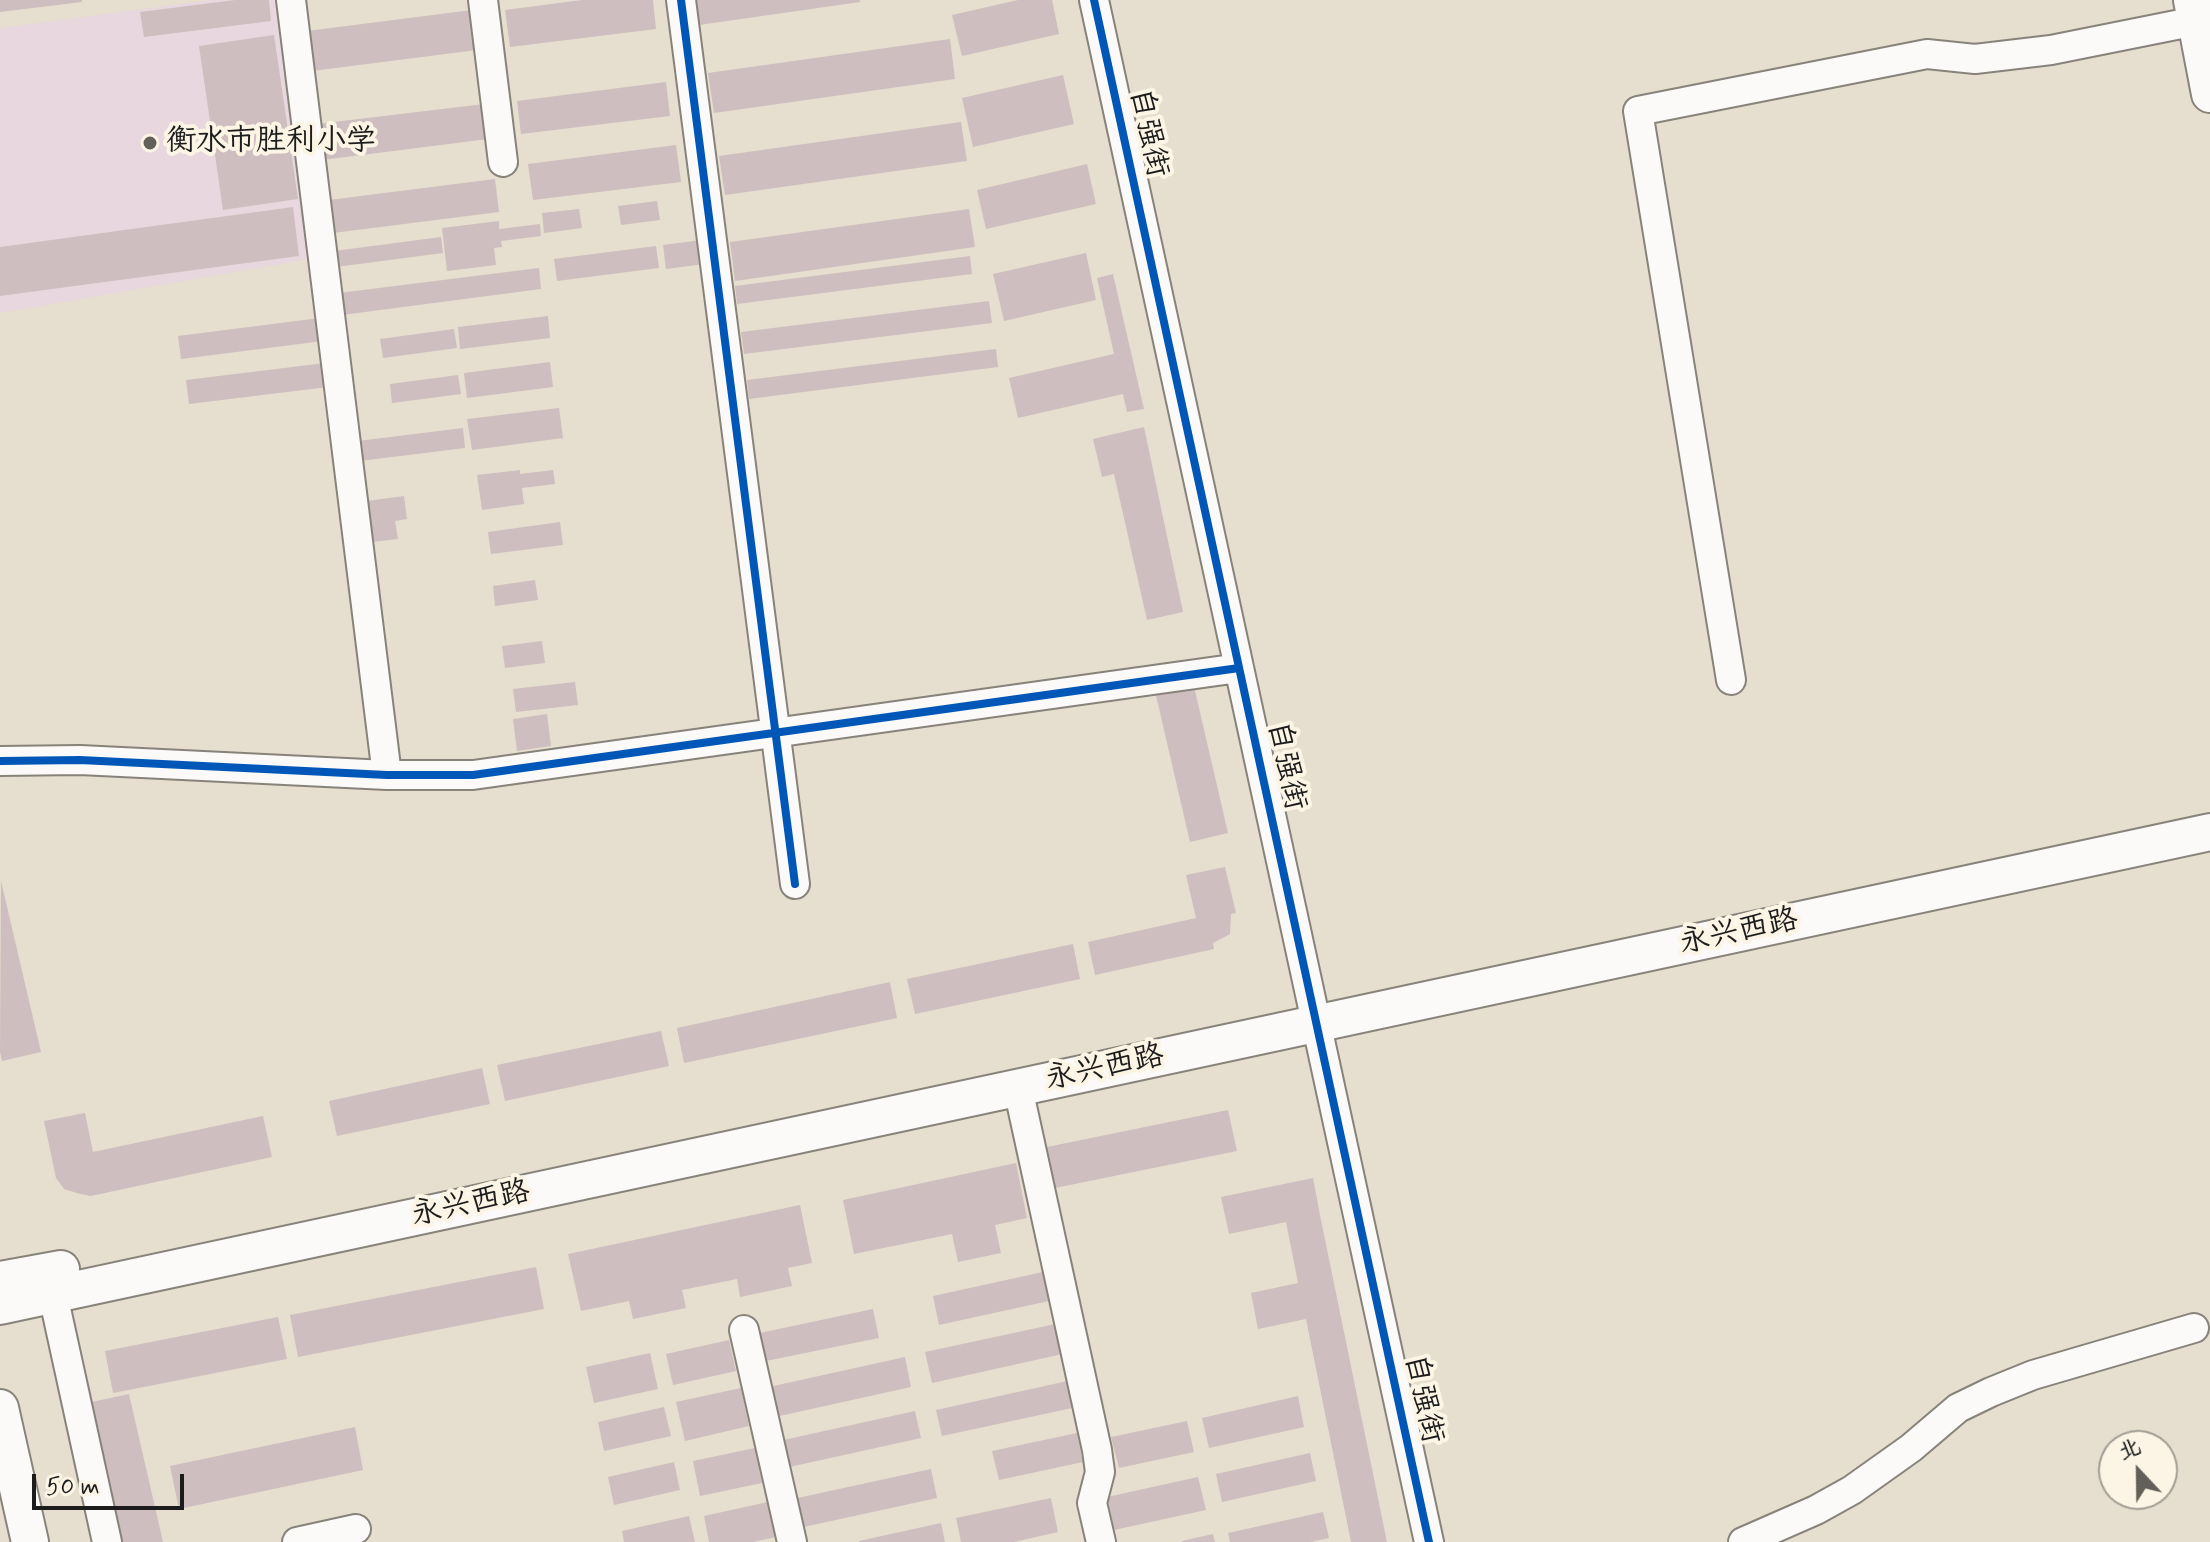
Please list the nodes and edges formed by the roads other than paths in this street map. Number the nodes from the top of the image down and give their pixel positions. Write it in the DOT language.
graph roads {
  1 [pos="291,0"];
  2 [pos="483,0"];
  3 [pos="681,0"];
  4 [pos="1094,0"];
  5 [pos="2194,10"];
  6 [pos="2210,94"];
  7 [pos="503,162"];
  8 [pos="1239,668"];
  9 [pos="1731,680"];
  10 [pos="776,730"];
  11 [pos="0,761"];
  12 [pos="387,775"];
  13 [pos="2210,808"];
  14 [pos="2210,832"];
  15 [pos="795,884"];
  16 [pos="1314,1012"];
  17 [pos="1018,1088"];
  18 [pos="0,1280"];
  19 [pos="53,1295"];
  20 [pos="0,1306"];
  21 [pos="2194,1328"];
  22 [pos="744,1330"];
  23 [pos="0,1408"];
  24 [pos="0,1511"];
  25 [pos="356,1529"];
  26 [pos="7,1542"];
  27 [pos="30,1542"];
  28 [pos="107,1542"];
  29 [pos="297,1542"];
  30 [pos="792,1542"];
  31 [pos="1101,1542"];
  32 [pos="1429,1542"];
  33 [pos="1743,1542"];
  1 -- 12 [label="street"];
  2 -- 7 [label="street"];
  3 -- 10 [label="street"];
  4 -- 8 [label="street, 自强街"];
  5 -- 6 [label="main road"];
  5 -- 9 [label="street"];
  8 -- 10 [label="street"];
  8 -- 16 [label="street, 自强街"];
  10 -- 12 [label="street"];
  10 -- 15 [label="street"];
  11 -- 12 [label="street"];
  13 -- 16 [label="main road, 永兴西路"];
  14 -- 16 [label="main road, 永兴西路"];
  16 -- 17 [label="main road, 永兴西路"];
  16 -- 18 [label="main road, 永兴西路"];
  16 -- 32 [label="street, 自强街"];
  17 -- 19 [label="main road, 永兴西路"];
  17 -- 31 [label="street"];
  19 -- 20 [label="main road, 永兴西路"];
  19 -- 28 [label="street"];
  21 -- 33 [label="street"];
  22 -- 30 [label="street"];
  23 -- 27 [label="main road"];
  24 -- 26 [label="main road"];
  25 -- 29 [label="street"];
}
